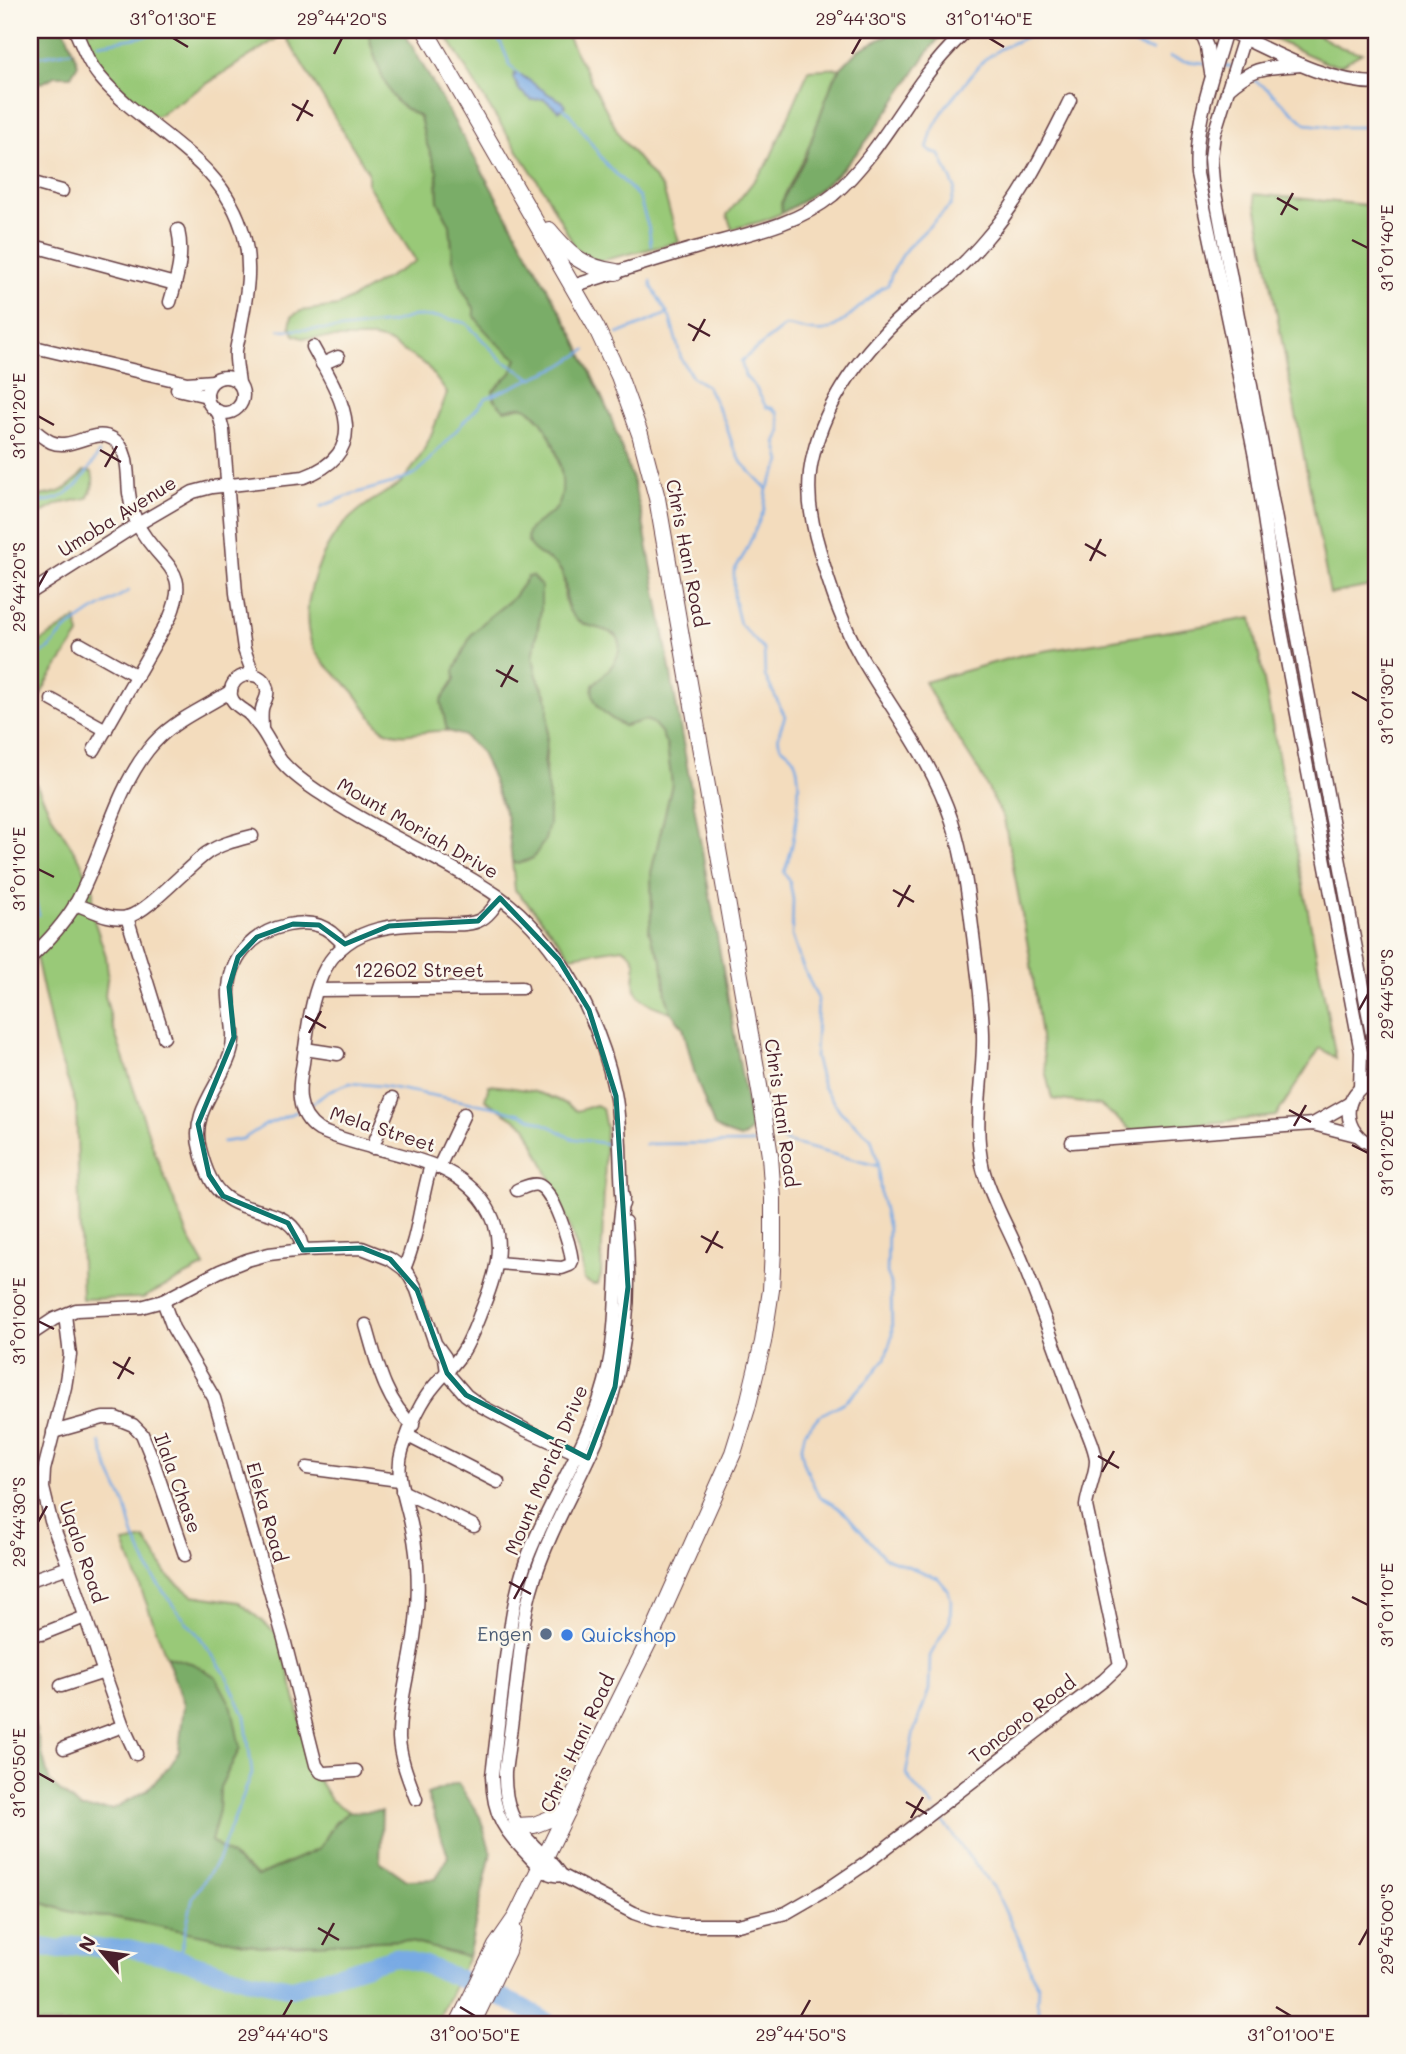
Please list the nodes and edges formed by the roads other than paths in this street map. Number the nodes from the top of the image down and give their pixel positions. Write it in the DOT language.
graph roads {
  1 [pos="75,30"];
  2 [pos="425,30"];
  3 [pos="967,30"];
  4 [pos="1200,30"];
  5 [pos="1226,30"];
  6 [pos="1244,38"];
  7 [pos="1301,65"];
  8 [pos="1376,83"];
  9 [pos="1211,84"];
  10 [pos="1228,90"];
  11 [pos="1070,100"];
  12 [pos="30,182"];
  13 [pos="62,191"];
  14 [pos="526,205"];
  15 [pos="178,230"];
  16 [pos="30,245"];
  17 [pos="616,272"];
  18 [pos="175,284"];
  19 [pos="573,286"];
  20 [pos="170,302"];
  21 [pos="30,346"];
  22 [pos="313,347"];
  23 [pos="236,352"];
  24 [pos="338,357"];
  25 [pos="322,364"];
  26 [pos="216,380"];
  27 [pos="187,383"];
  28 [pos="239,383"];
  29 [pos="207,396"];
  30 [pos="223,412"];
  31 [pos="30,426"];
  32 [pos="229,485"];
  33 [pos="138,524"];
  34 [pos="30,593"];
  35 [pos="80,645"];
  36 [pos="247,675"];
  37 [pos="137,676"];
  38 [pos="231,691"];
  39 [pos="52,699"];
  40 [pos="211,704"];
  41 [pos="262,706"];
  42 [pos="241,709"];
  43 [pos="106,730"];
  44 [pos="262,730"];
  45 [pos="94,750"];
  46 [pos="252,836"];
  47 [pos="500,898"];
  48 [pos="75,904"];
  49 [pos="127,917"];
  50 [pos="344,945"];
  51 [pos="30,958"];
  52 [pos="522,988"];
  53 [pos="317,990"];
  54 [pos="164,1037"];
  55 [pos="305,1049"];
  56 [pos="338,1054"];
  57 [pos="1376,1056"];
  58 [pos="1376,1080"];
  59 [pos="1360,1088"];
  60 [pos="393,1098"];
  61 [pos="1350,1103"];
  62 [pos="464,1114"];
  63 [pos="1313,1124"];
  64 [pos="1356,1135"];
  65 [pos="1072,1142"];
  66 [pos="1376,1146"];
  67 [pos="372,1148"];
  68 [pos="435,1166"];
  69 [pos="517,1190"];
  70 [pos="303,1250"];
  71 [pos="498,1263"];
  72 [pos="404,1269"];
  73 [pos="163,1301"];
  74 [pos="65,1314"];
  75 [pos="366,1325"];
  76 [pos="30,1335"];
  77 [pos="447,1373"];
  78 [pos="410,1430"];
  79 [pos="54,1432"];
  80 [pos="582,1455"];
  81 [pos="307,1468"];
  82 [pos="498,1482"];
  83 [pos="401,1485"];
  84 [pos="474,1526"];
  85 [pos="184,1555"];
  86 [pos="69,1567"];
  87 [pos="30,1580"];
  88 [pos="85,1617"];
  89 [pos="42,1634"];
  90 [pos="104,1672"];
  91 [pos="61,1686"];
  92 [pos="123,1726"];
  93 [pos="64,1748"];
  94 [pos="136,1754"];
  95 [pos="356,1771"];
  96 [pos="416,1799"];
  97 [pos="568,1812"];
  98 [pos="517,1826"];
  99 [pos="543,1862"];
  100 [pos="502,1948"];
  101 [pos="458,2024"];
  102 [pos="472,2024"];
  1 -- 23 [label="street"];
  2 -- 14 [label="main road, Chris Hani Road"];
  3 -- 17 [label="street"];
  4 -- 9 [label="street"];
  5 -- 6 [label="street"];
  5 -- 9 [label="street"];
  6 -- 7 [label="street"];
  6 -- 10 [label="street"];
  7 -- 8 [label="street"];
  7 -- 10 [label="street"];
  9 -- 59 [label="street"];
  10 -- 57 [label="street"];
  11 -- 99 [label="street, Toncoro Road"];
  12 -- 13 [label="street"];
  14 -- 17 [label="main road"];
  14 -- 19 [label="main road, Chris Hani Road"];
  15 -- 18 [label="street"];
  16 -- 18 [label="street"];
  17 -- 19 [label="street"];
  18 -- 20 [label="street"];
  19 -- 97 [label="main road, Chris Hani Road"];
  21 -- 27 [label="street"];
  22 -- 25 [label="street, Umoba Avenue"];
  23 -- 26 [label="street"];
  23 -- 28 [label="street"];
  24 -- 25 [label="street"];
  25 -- 32 [label="street, Umoba Avenue"];
  26 -- 27 [label="street"];
  26 -- 28 [label="street"];
  26 -- 29 [label="street"];
  27 -- 29 [label="street"];
  28 -- 30 [label="street"];
  29 -- 30 [label="street"];
  30 -- 32 [label="street"];
  31 -- 33 [label="street"];
  32 -- 33 [label="street, Umoba Avenue"];
  32 -- 36 [label="street"];
  33 -- 34 [label="street, Umoba Avenue"];
  33 -- 37 [label="street"];
  35 -- 37 [label="street"];
  36 -- 38 [label="street"];
  36 -- 41 [label="street"];
  37 -- 43 [label="street"];
  38 -- 40 [label="street"];
  38 -- 42 [label="street, Mount Moriah Drive"];
  39 -- 43 [label="street"];
  40 -- 42 [label="street"];
  40 -- 48 [label="street"];
  41 -- 42 [label="street"];
  41 -- 44 [label="street"];
  42 -- 44 [label="street, Mount Moriah Drive"];
  43 -- 45 [label="street"];
  44 -- 47 [label="street, Mount Moriah Drive"];
  46 -- 49 [label="street"];
  47 -- 50 [label="street, Mela Street"];
  47 -- 80 [label="street, Mount Moriah Drive"];
  48 -- 49 [label="street"];
  48 -- 51 [label="street"];
  49 -- 54 [label="street"];
  50 -- 53 [label="street, Mela Street"];
  50 -- 70 [label="street"];
  52 -- 53 [label="street, 122602 Street"];
  53 -- 55 [label="street, Mela Street"];
  55 -- 56 [label="street"];
  55 -- 67 [label="street, Mela Street"];
  58 -- 59 [label="street"];
  59 -- 61 [label="street"];
  60 -- 67 [label="street"];
  61 -- 63 [label="street"];
  61 -- 64 [label="street"];
  62 -- 68 [label="street"];
  63 -- 64 [label="street"];
  63 -- 65 [label="street"];
  64 -- 66 [label="street"];
  67 -- 68 [label="street, Mela Street"];
  68 -- 71 [label="street, Mela Street"];
  68 -- 72 [label="street"];
  69 -- 71 [label="street"];
  70 -- 72 [label="street"];
  70 -- 73 [label="street"];
  71 -- 77 [label="street, Mela Street"];
  72 -- 77 [label="street"];
  73 -- 74 [label="street"];
  73 -- 95 [label="street, Eleka Road"];
  74 -- 76 [label="street"];
  74 -- 79 [label="street, Uqalo Road"];
  75 -- 78 [label="street"];
  77 -- 78 [label="street, Mela Street"];
  77 -- 80 [label="street"];
  78 -- 82 [label="street"];
  78 -- 83 [label="street, Mela Street"];
  79 -- 85 [label="street, Ilala Chase"];
  79 -- 86 [label="street, Uqalo Road"];
  80 -- 98 [label="street, Mount Moriah Drive"];
  80 -- 99 [label="street, Mount Moriah Drive"];
  81 -- 83 [label="street"];
  83 -- 84 [label="street"];
  83 -- 96 [label="street"];
  86 -- 87 [label="street"];
  86 -- 88 [label="street, Uqalo Road"];
  88 -- 89 [label="street"];
  88 -- 90 [label="street, Uqalo Road"];
  90 -- 91 [label="street"];
  90 -- 92 [label="street, Uqalo Road"];
  92 -- 93 [label="street"];
  92 -- 94 [label="street, Uqalo Road"];
  97 -- 98 [label="main road"];
  97 -- 99 [label="main road, Chris Hani Road"];
  98 -- 99 [label="street, Mount Moriah Drive"];
  99 -- 100 [label="main road, Chris Hani Road"];
  100 -- 101 [label="main road, Chris Hani Road"];
  100 -- 102 [label="main road, Chris Hani Road"];
}
